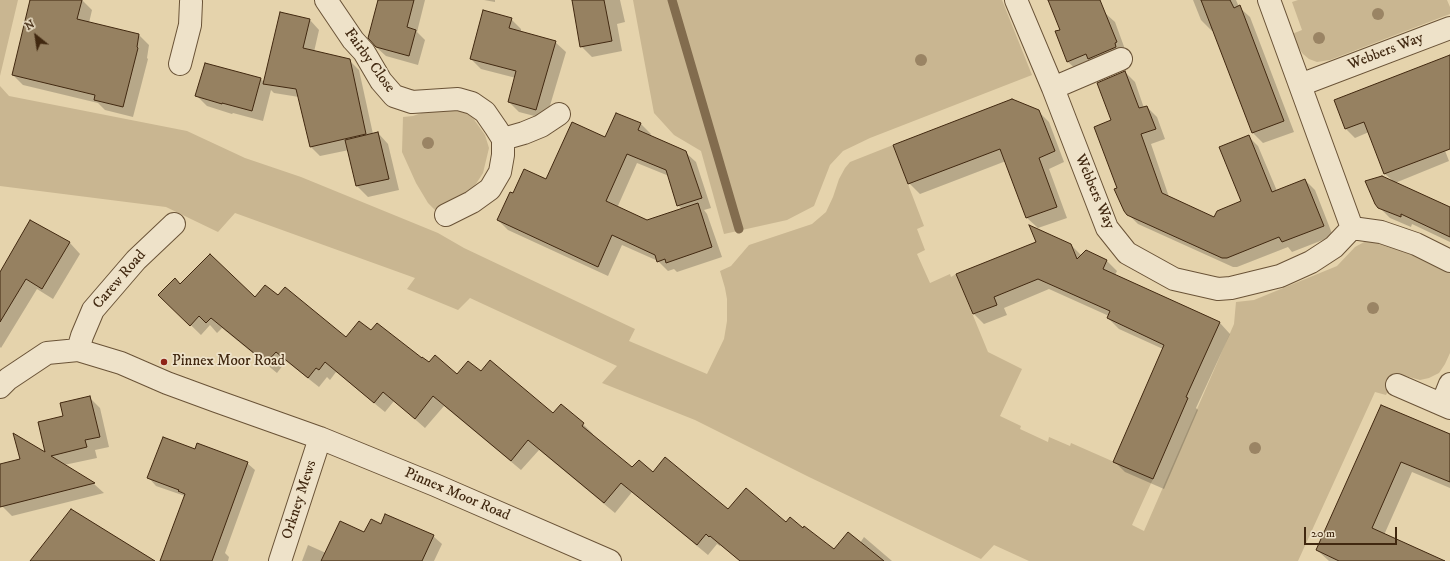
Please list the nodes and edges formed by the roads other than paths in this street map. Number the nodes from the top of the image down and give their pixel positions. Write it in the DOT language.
graph roads {
  1 [pos="326,0"];
  2 [pos="1016,0"];
  3 [pos="1269,0"];
  4 [pos="191,1"];
  5 [pos="1450,28"];
  6 [pos="1121,59"];
  7 [pos="180,64"];
  8 [pos="1300,85"];
  9 [pos="1053,88"];
  10 [pos="559,114"];
  11 [pos="502,139"];
  12 [pos="446,215"];
  13 [pos="174,224"];
  14 [pos="1352,228"];
  15 [pos="1450,260"];
  16 [pos="78,350"];
  17 [pos="1397,384"];
  18 [pos="1450,384"];
  19 [pos="0,387"];
  20 [pos="1446,406"];
  21 [pos="320,438"];
  22 [pos="280,561"];
  23 [pos="610,561"];
  1 -- 11 [label="street, Fairby Close"];
  2 -- 9 [label="street, Webbers Way"];
  3 -- 8 [label="street"];
  4 -- 7 [label="street"];
  5 -- 8 [label="street, Webbers Way"];
  6 -- 9 [label="street"];
  8 -- 14 [label="street"];
  9 -- 14 [label="street, Webbers Way"];
  10 -- 11 [label="street"];
  11 -- 12 [label="street"];
  13 -- 16 [label="street, Carew Road"];
  14 -- 15 [label="street"];
  16 -- 19 [label="street"];
  16 -- 21 [label="street, Pinnex Moor Road"];
  17 -- 20 [label="street"];
  18 -- 20 [label="street"];
  21 -- 22 [label="street, Orkney Mews"];
  21 -- 23 [label="street, Pinnex Moor Road"];
}
